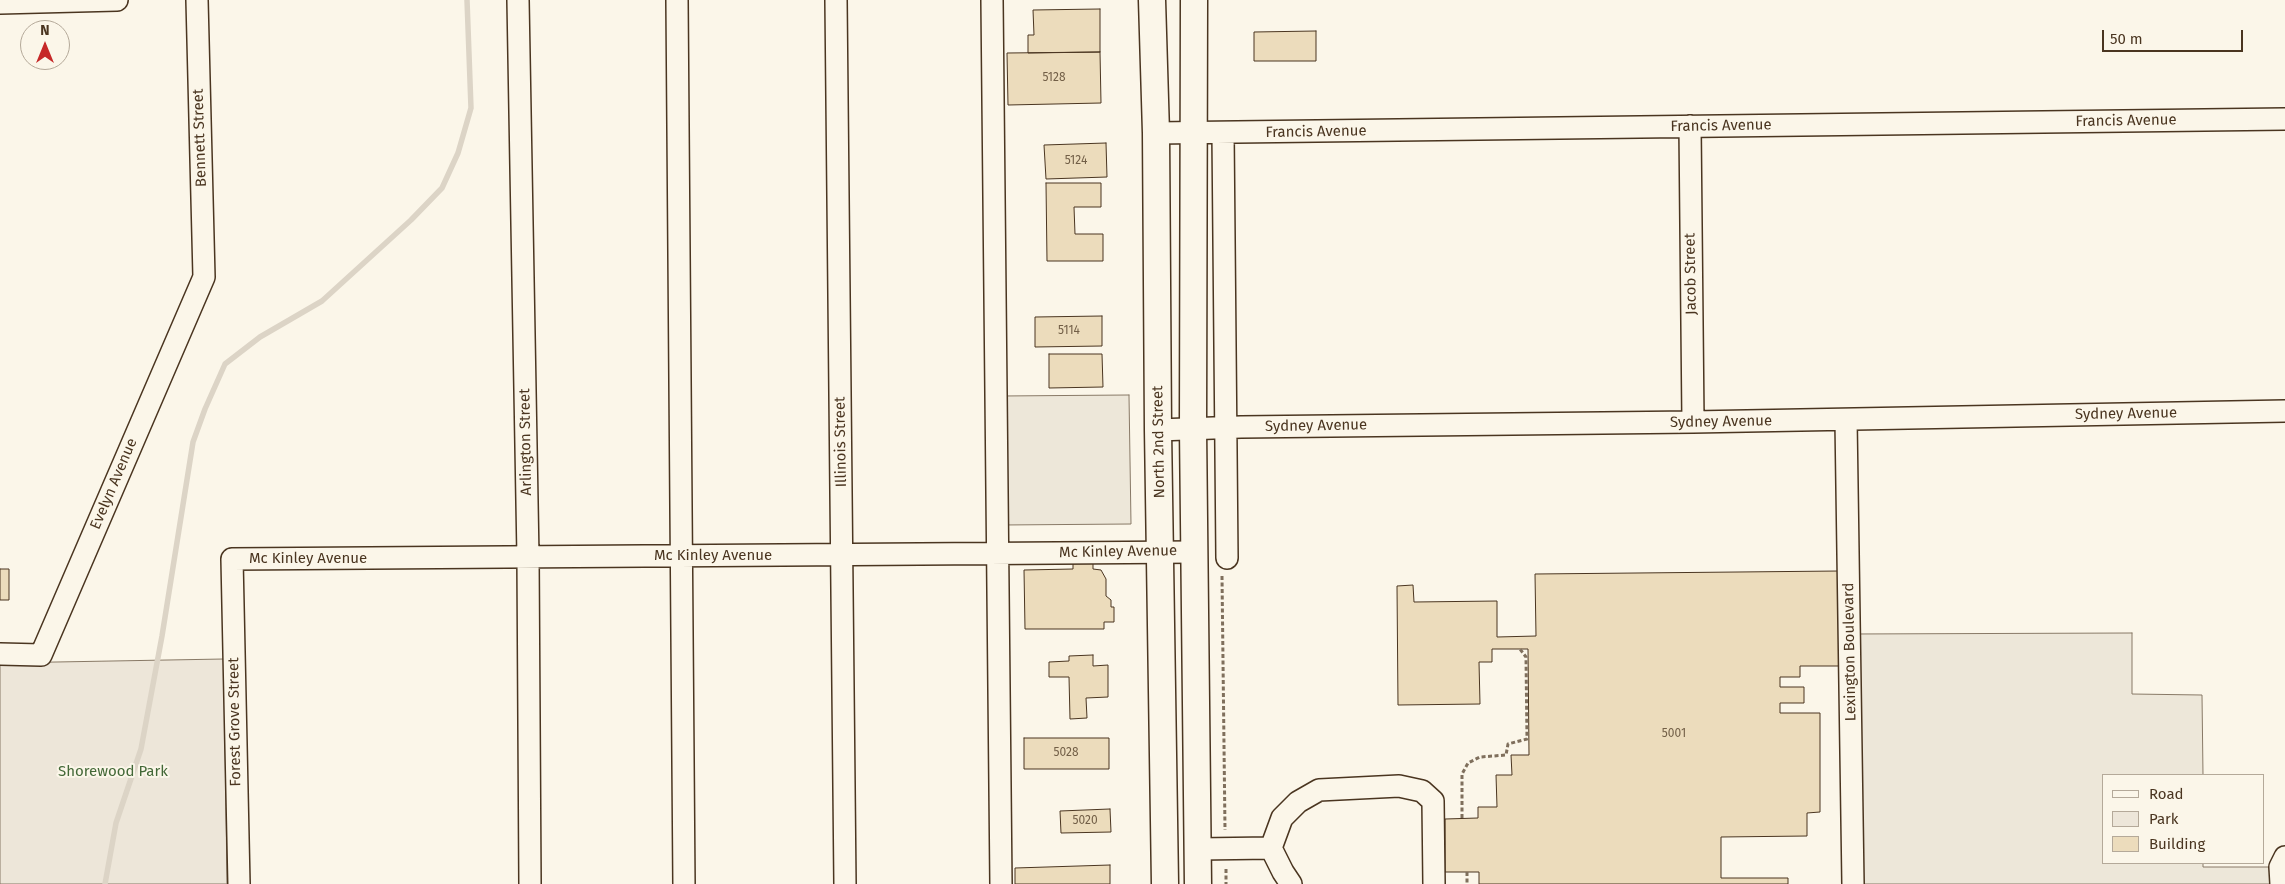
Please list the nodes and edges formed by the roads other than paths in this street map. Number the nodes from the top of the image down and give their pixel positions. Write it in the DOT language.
graph roads {
  1 [pos="116,0"];
  2 [pos="197,0"];
  3 [pos="518,0"];
  4 [pos="677,0"];
  5 [pos="836,0"];
  6 [pos="992,0"];
  7 [pos="1152,0"];
  8 [pos="1194,0"];
  9 [pos="0,3"];
  10 [pos="2285,119"];
  11 [pos="1690,126"];
  12 [pos="1194,132"];
  13 [pos="1156,133"];
  14 [pos="1223,133"];
  15 [pos="204,276"];
  16 [pos="2285,411"];
  17 [pos="1846,420"];
  18 [pos="1693,422"];
  19 [pos="1225,428"];
  20 [pos="1193,429"];
  21 [pos="1158,430"];
  22 [pos="1161,552"];
  23 [pos="1195,552"];
  24 [pos="998,554"];
  25 [pos="680,556"];
  26 [pos="842,556"];
  27 [pos="528,557"];
  28 [pos="232,559"];
  29 [pos="1225,564"];
  30 [pos="0,654"];
  31 [pos="1271,848"];
  32 [pos="1198,849"];
  33 [pos="2285,858"];
  34 [pos="239,884"];
  35 [pos="530,884"];
  36 [pos="684,884"];
  37 [pos="845,884"];
  38 [pos="1001,884"];
  39 [pos="1164,884"];
  40 [pos="1198,884"];
  41 [pos="1291,884"];
  42 [pos="1434,884"];
  43 [pos="1853,884"];
  44 [pos="2281,884"];
  1 -- 9 [label="street"];
  2 -- 15 [label="street, Bennett Street"];
  3 -- 27 [label="street, Arlington Street"];
  4 -- 25 [label="street"];
  5 -- 26 [label="street, Illinois Street"];
  6 -- 24 [label="street"];
  7 -- 13 [label="main road, North 2nd Street"];
  8 -- 12 [label="main road"];
  10 -- 11 [label="street, Francis Avenue"];
  11 -- 14 [label="street, Francis Avenue"];
  11 -- 18 [label="street, Jacob Street"];
  12 -- 13 [label="street, Francis Avenue"];
  12 -- 14 [label="street, Francis Avenue"];
  12 -- 20 [label="main road"];
  13 -- 21 [label="main road, North 2nd Street"];
  14 -- 19 [label="street"];
  15 -- 30 [label="street, Evelyn Avenue"];
  16 -- 17 [label="street, Sydney Avenue"];
  17 -- 18 [label="street, Sydney Avenue"];
  17 -- 43 [label="street, Lexington Boulevard"];
  18 -- 19 [label="street, Sydney Avenue"];
  19 -- 20 [label="street, Sydney Avenue"];
  19 -- 29 [label="street"];
  20 -- 21 [label="street, Sydney Avenue"];
  20 -- 23 [label="main road"];
  21 -- 22 [label="main road, North 2nd Street"];
  22 -- 23 [label="street, Mc Kinley Avenue"];
  22 -- 24 [label="street, Mc Kinley Avenue"];
  22 -- 39 [label="main road, North 2nd Street"];
  23 -- 32 [label="main road"];
  24 -- 26 [label="street, Mc Kinley Avenue"];
  24 -- 38 [label="street"];
  25 -- 26 [label="street, Mc Kinley Avenue"];
  25 -- 27 [label="street, Mc Kinley Avenue"];
  25 -- 36 [label="street"];
  26 -- 37 [label="street, Illinois Street"];
  27 -- 28 [label="street, Mc Kinley Avenue"];
  27 -- 35 [label="street, Arlington Street"];
  28 -- 34 [label="street, Forest Grove Street"];
  31 -- 32 [label="street"];
  31 -- 41 [label="street"];
  31 -- 42 [label="street"];
  32 -- 40 [label="main road"];
  33 -- 44 [label="street"];
}
